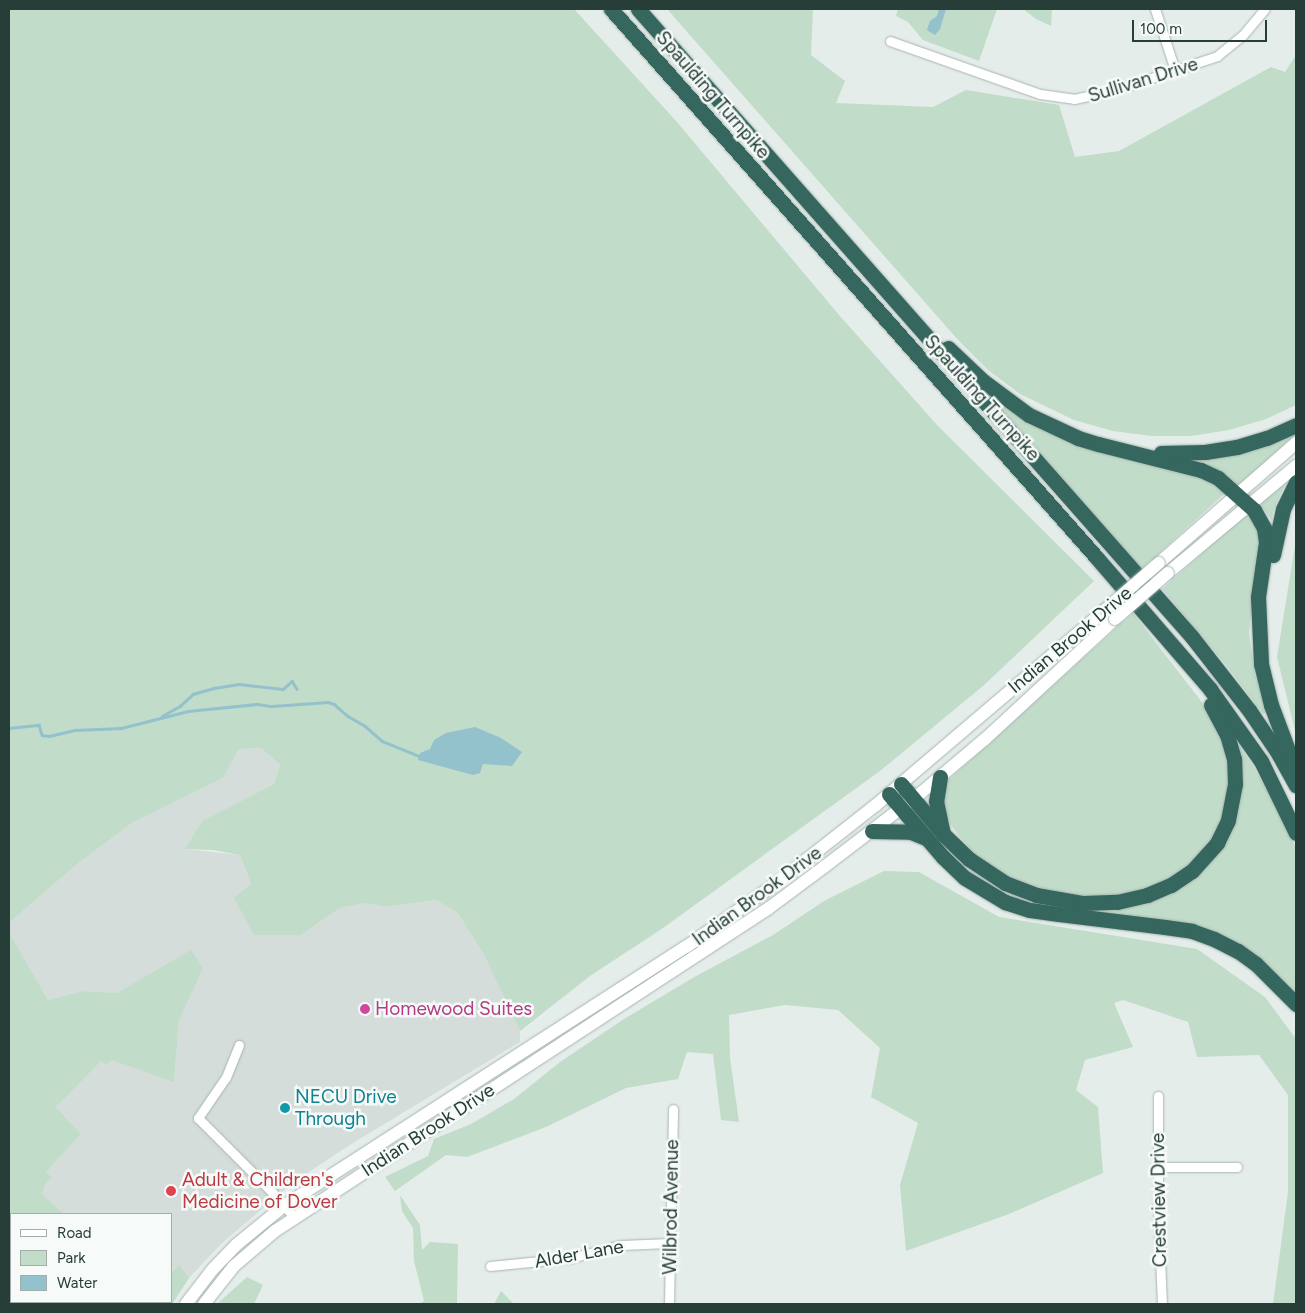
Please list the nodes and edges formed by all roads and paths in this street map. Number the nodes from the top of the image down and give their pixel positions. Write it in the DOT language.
graph roads {
  1 [pos="611,9"];
  2 [pos="638,9"];
  3 [pos="1155,9"];
  4 [pos="1265,9"];
  5 [pos="890,41"];
  6 [pos="1175,70"];
  7 [pos="910,317"];
  8 [pos="1296,424"];
  9 [pos="1296,443"];
  10 [pos="1137,454"];
  11 [pos="1296,466"];
  12 [pos="1296,482"];
  13 [pos="1243,499"];
  14 [pos="1260,610"];
  15 [pos="1176,649"];
  16 [pos="1296,770"];
  17 [pos="940,777"];
  18 [pos="1296,785"];
  19 [pos="895,789"];
  20 [pos="907,804"];
  21 [pos="872,831"];
  22 [pos="1296,833"];
  23 [pos="943,834"];
  24 [pos="927,838"];
  25 [pos="1296,1004"];
  26 [pos="240,1045"];
  27 [pos="1158,1096"];
  28 [pos="673,1109"];
  29 [pos="1158,1167"];
  30 [pos="1237,1167"];
  31 [pos="285,1206"];
  32 [pos="295,1218"];
  33 [pos="668,1243"];
  34 [pos="490,1266"];
  35 [pos="186,1304"];
  36 [pos="204,1304"];
  37 [pos="669,1304"];
  38 [pos="1162,1304"];
  1 -- 15 [label="highway, Spaulding Turnpike"];
  2 -- 7 [label="highway, Spaulding Turnpike"];
  3 -- 6 [label="street"];
  4 -- 6 [label="street, Sullivan Drive"];
  5 -- 6 [label="street, Sullivan Drive"];
  7 -- 10 [label="highway"];
  7 -- 18 [label="highway, Spaulding Turnpike"];
  8 -- 10 [label="highway"];
  9 -- 13 [label="main road, Indian Brook Drive"];
  10 -- 13 [label="highway"];
  11 -- 13 [label="main road, Indian Brook Drive"];
  12 -- 14 [label="highway"];
  13 -- 14 [label="highway"];
  13 -- 17 [label="main road, Indian Brook Drive, bridge"];
  13 -- 19 [label="main road, Indian Brook Drive, bridge"];
  14 -- 16 [label="highway"];
  15 -- 22 [label="highway, Spaulding Turnpike"];
  15 -- 23 [label="highway"];
  17 -- 20 [label="main road, Indian Brook Drive"];
  17 -- 23 [label="highway"];
  19 -- 20 [label="highway"];
  19 -- 31 [label="main road, Indian Brook Drive"];
  20 -- 21 [label="main road, Indian Brook Drive"];
  20 -- 23 [label="highway"];
  20 -- 24 [label="highway"];
  21 -- 24 [label="highway"];
  21 -- 32 [label="main road, Indian Brook Drive"];
  24 -- 25 [label="highway"];
  26 -- 31 [label="street"];
  27 -- 29 [label="street, Crestview Drive"];
  28 -- 33 [label="street, Wilbrod Avenue"];
  29 -- 30 [label="street"];
  29 -- 38 [label="street, Crestview Drive"];
  31 -- 32 [label="street"];
  31 -- 35 [label="main road, Indian Brook Drive"];
  32 -- 36 [label="main road, Indian Brook Drive"];
  33 -- 34 [label="street, Alder Lane"];
  33 -- 37 [label="street, Wilbrod Avenue"];
}
